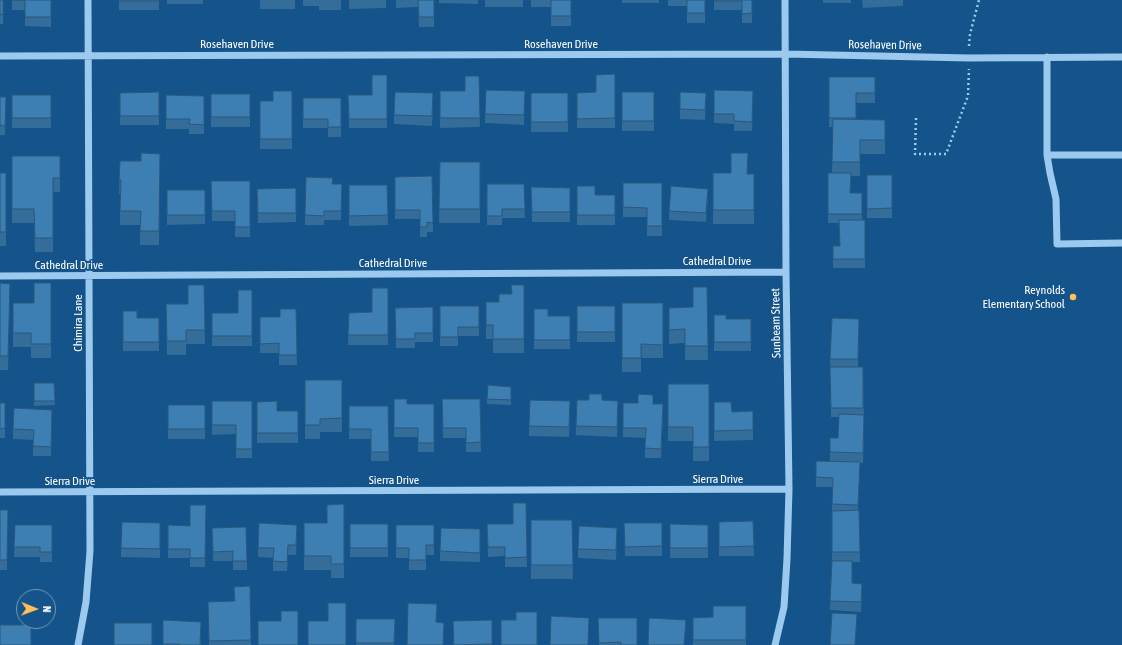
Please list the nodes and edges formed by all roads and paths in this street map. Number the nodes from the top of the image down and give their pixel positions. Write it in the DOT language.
graph roads {
  1 [pos="88,0"];
  2 [pos="785,0"];
  3 [pos="979,0"];
  4 [pos="786,54"];
  5 [pos="0,56"];
  6 [pos="88,56"];
  7 [pos="1048,57"];
  8 [pos="1122,57"];
  9 [pos="969,58"];
  10 [pos="916,118"];
  11 [pos="1122,155"];
  12 [pos="1047,156"];
  13 [pos="1122,243"];
  14 [pos="786,272"];
  15 [pos="0,276"];
  16 [pos="89,276"];
  17 [pos="789,489"];
  18 [pos="0,492"];
  19 [pos="90,492"];
  20 [pos="78,645"];
  21 [pos="775,645"];
  1 -- 6 [label="street, Chimira Lane"];
  2 -- 4 [label="street, Sunbeam Street"];
  3 -- 9 [label="path"];
  4 -- 6 [label="street, Rosehaven Drive"];
  4 -- 9 [label="street, Rosehaven Drive"];
  4 -- 14 [label="street, Sunbeam Street"];
  5 -- 6 [label="street, Rosehaven Drive"];
  6 -- 16 [label="street, Chimira Lane"];
  7 -- 8 [label="street, Rosehaven Drive"];
  7 -- 9 [label="street, Rosehaven Drive"];
  7 -- 12 [label="street"];
  9 -- 10 [label="path"];
  11 -- 12 [label="street"];
  12 -- 13 [label="street"];
  14 -- 16 [label="street, Cathedral Drive"];
  14 -- 17 [label="street, Sunbeam Street"];
  15 -- 16 [label="street, Cathedral Drive"];
  16 -- 19 [label="street, Chimira Lane"];
  17 -- 19 [label="street, Sierra Drive"];
  17 -- 21 [label="street, Sunbeam Street"];
  18 -- 19 [label="street, Sierra Drive"];
  19 -- 20 [label="street, Chimira Lane"];
}
